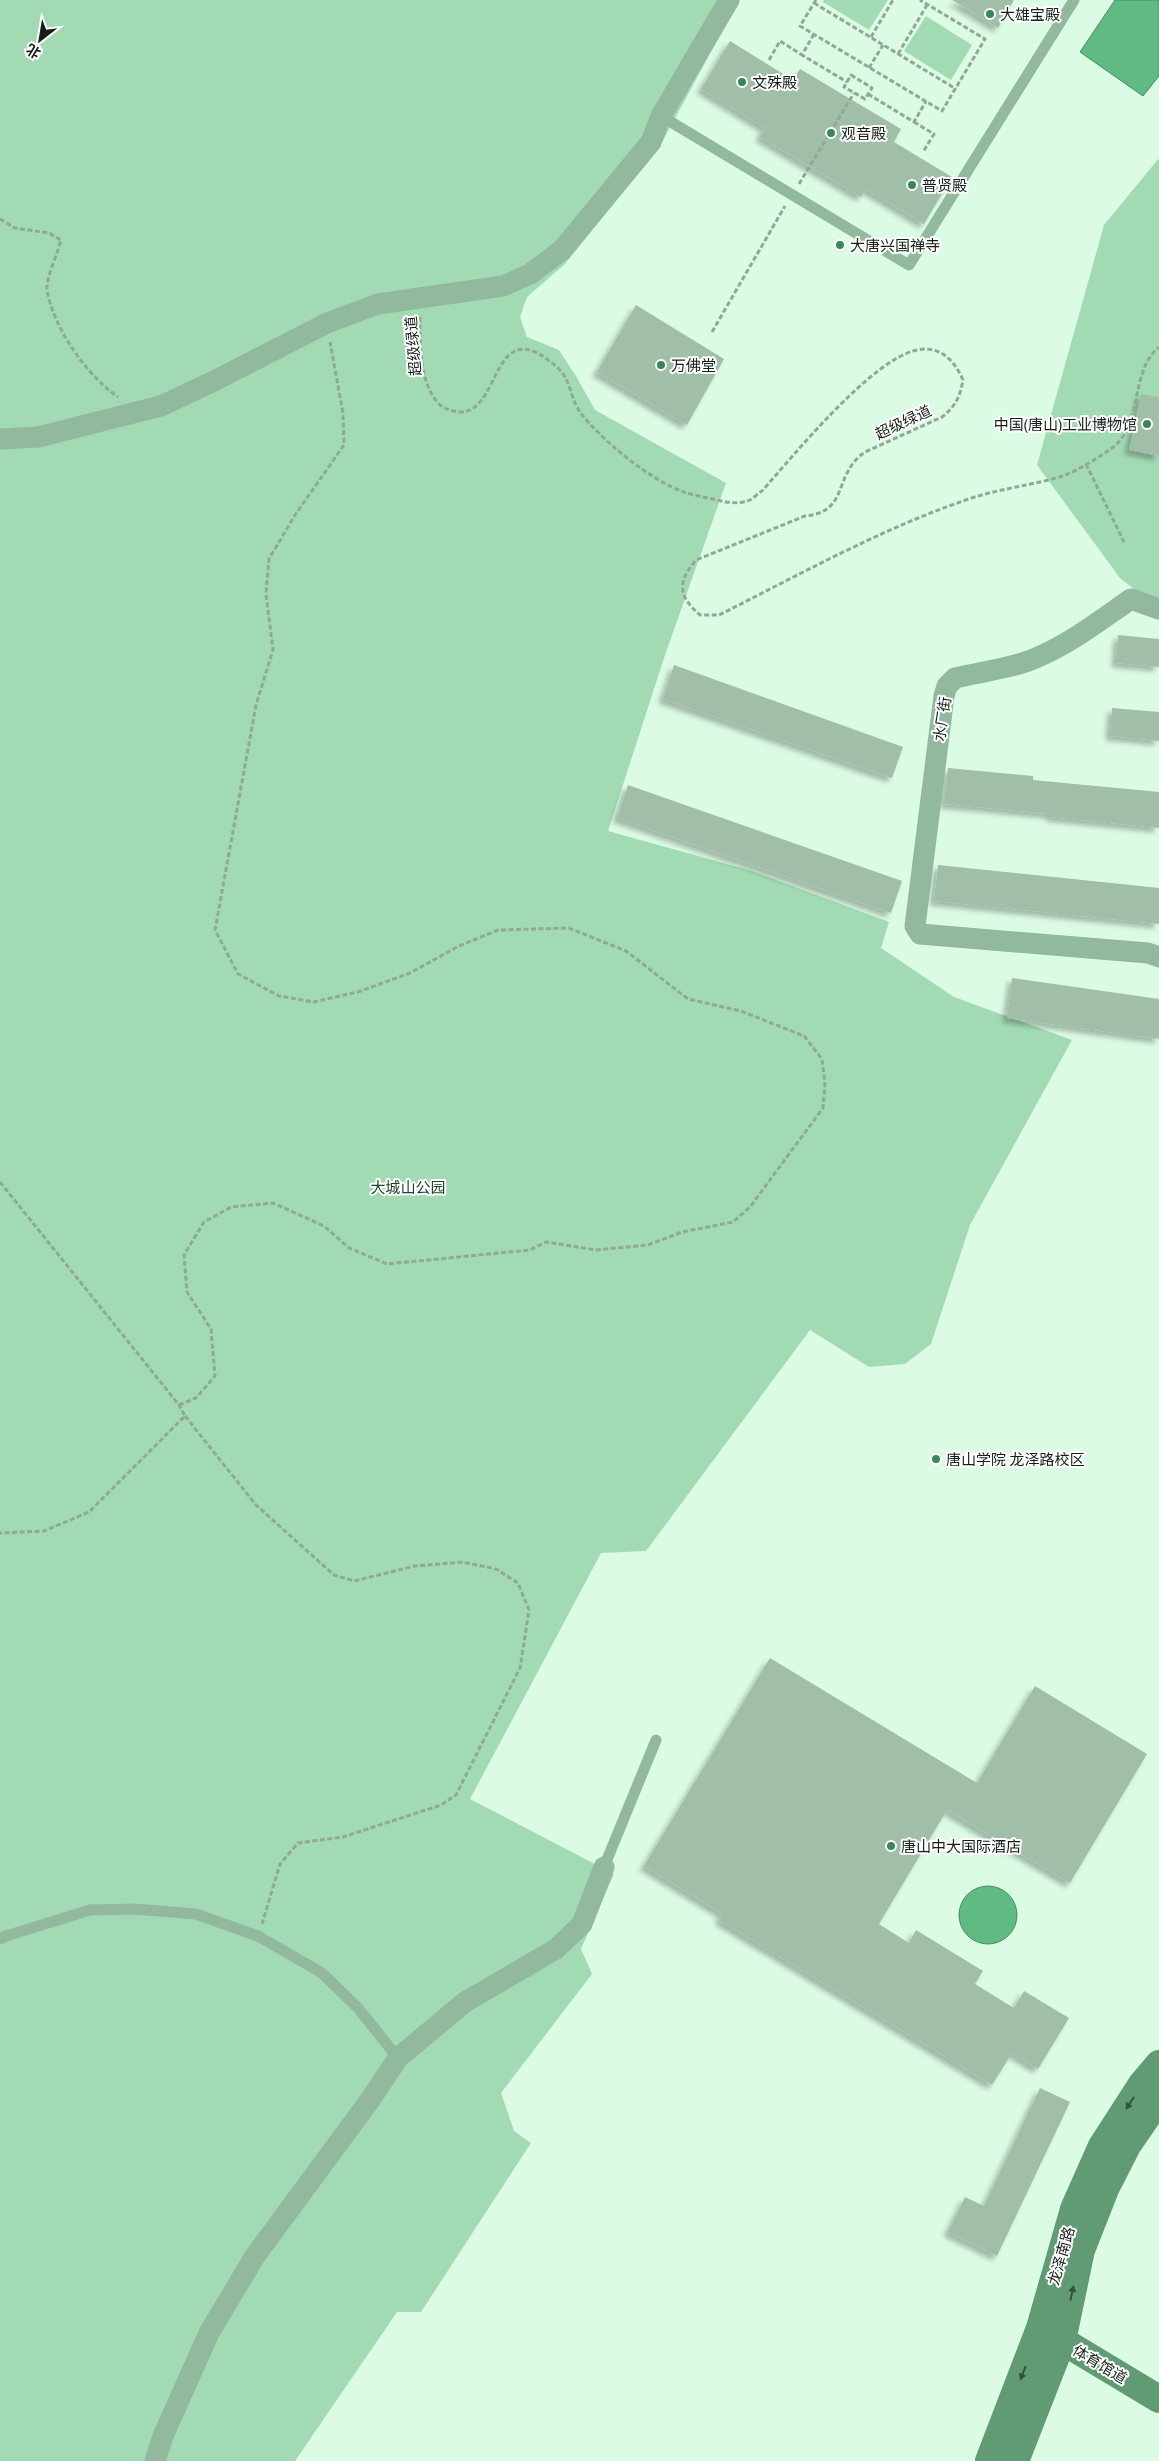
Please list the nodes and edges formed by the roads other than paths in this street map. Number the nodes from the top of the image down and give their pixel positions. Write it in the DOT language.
graph roads {
  1 [pos="729,0"];
  2 [pos="1074,0"];
  3 [pos="661,116"];
  4 [pos="0,439"];
  5 [pos="1159,609"];
  6 [pos="1159,957"];
  7 [pos="656,1740"];
  8 [pos="604,1867"];
  9 [pos="0,1940"];
  10 [pos="398,2058"];
  11 [pos="1159,2064"];
  12 [pos="1159,2099"];
  13 [pos="1051,2335"];
  14 [pos="1159,2399"];
  15 [pos="155,2461"];
  16 [pos="988,2461"];
  17 [pos="1015,2461"];
  1 -- 3 [label="street"];
  2 -- 3 [label="lane"];
  3 -- 4 [label="street"];
  5 -- 6 [label="street, 水厂街"];
  7 -- 8 [label="lane"];
  8 -- 10 [label="street"];
  9 -- 10 [label="lane"];
  10 -- 15 [label="street"];
  11 -- 13 [label="main road, 龙泽南路, one-way"];
  13 -- 12 [label="main road, 龙泽南路, one-way"];
  13 -- 14 [label="main road, 体育馆道"];
  13 -- 16 [label="main road, 龙泽南路, one-way"];
  13 -- 17 [label="main road, 龙泽南路"];
}
